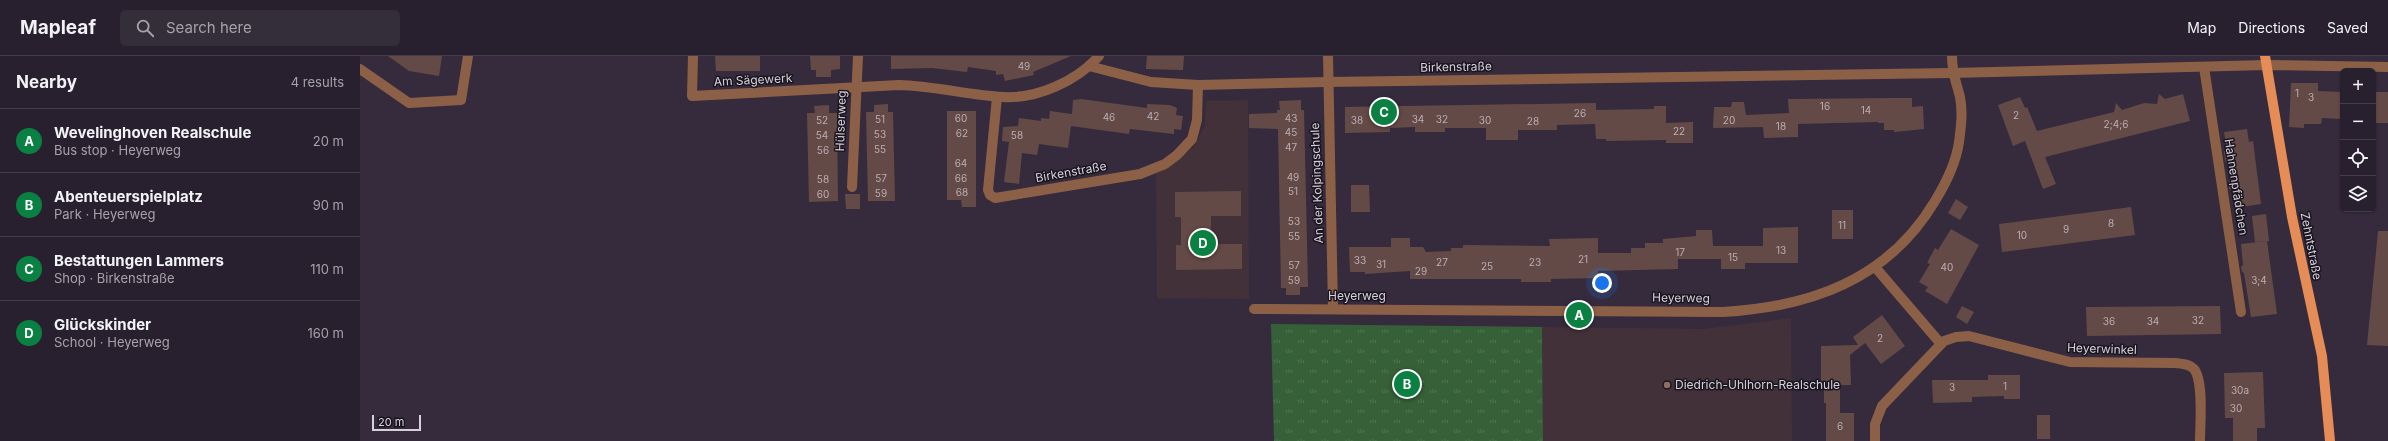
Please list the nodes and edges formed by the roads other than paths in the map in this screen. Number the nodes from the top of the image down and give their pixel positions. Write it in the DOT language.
graph roads {
  1 [pos="468,56"];
  2 [pos="693,56"];
  3 [pos="858,56"];
  4 [pos="1099,56"];
  5 [pos="1328,56"];
  6 [pos="1952,56"];
  7 [pos="2265,61"];
  8 [pos="1089,66"];
  9 [pos="2204,67"];
  10 [pos="2388,67"];
  11 [pos="360,69"];
  12 [pos="1952,73"];
  13 [pos="1327,82"];
  14 [pos="1198,86"];
  15 [pos="856,87"];
  16 [pos="997,96"];
  17 [pos="852,187"];
  18 [pos="1875,267"];
  19 [pos="1254,309"];
  20 [pos="1333,309"];
  21 [pos="2241,312"];
  22 [pos="1941,344"];
  23 [pos="1875,441"];
  24 [pos="2200,441"];
  25 [pos="2330,441"];
  1 -- 11 [label="street"];
  2 -- 15 [label="street, Am Sägewerk"];
  3 -- 15 [label="street, Hülserweg"];
  4 -- 8 [label="street"];
  5 -- 13 [label="street, An der Kolpingschule"];
  6 -- 12 [label="street, Heyerweg"];
  7 -- 9 [label="street, Birkenstraße"];
  7 -- 10 [label="street, Birkenstraße"];
  7 -- 25 [label="main road, Zehntstraße"];
  8 -- 14 [label="street, Birkenstraße"];
  8 -- 16 [label="street"];
  9 -- 12 [label="street, Birkenstraße"];
  9 -- 21 [label="street, Hahnenpfädchen"];
  12 -- 13 [label="street, Birkenstraße"];
  12 -- 18 [label="street, Heyerweg"];
  13 -- 14 [label="street, Birkenstraße"];
  13 -- 20 [label="street, An der Kolpingschule"];
  14 -- 16 [label="street, Birkenstraße"];
  15 -- 16 [label="street"];
  15 -- 17 [label="street, Hülserweg"];
  18 -- 20 [label="street, Heyerweg"];
  18 -- 22 [label="street"];
  19 -- 20 [label="street, Heyerweg"];
  22 -- 23 [label="street, Heyerwinkel"];
  22 -- 24 [label="street, Heyerwinkel"];
}
